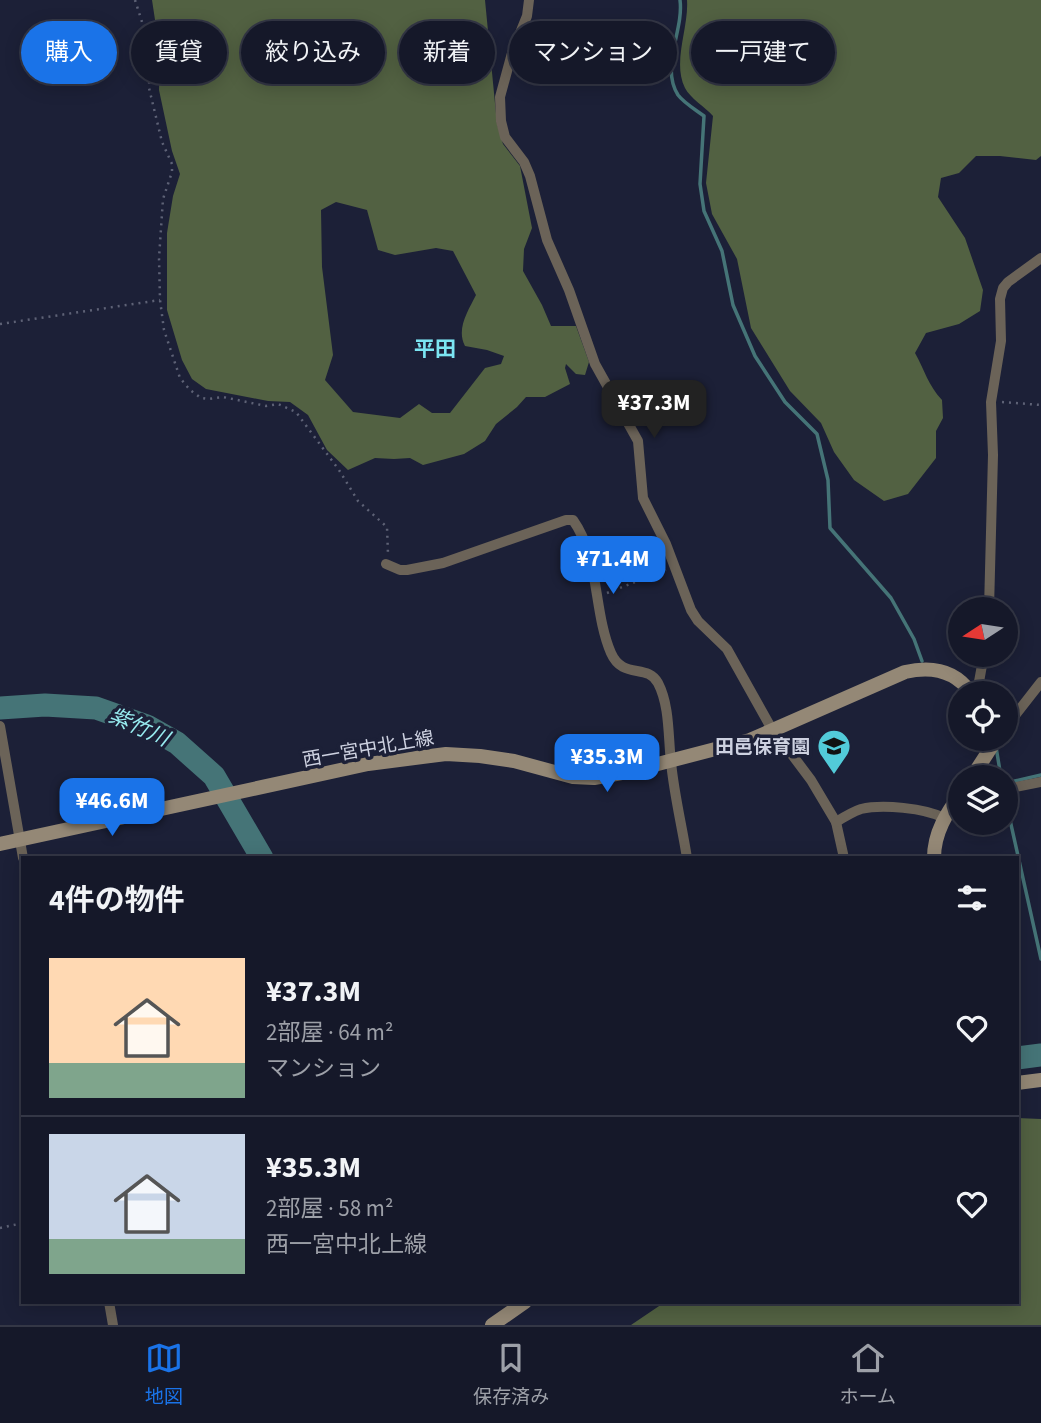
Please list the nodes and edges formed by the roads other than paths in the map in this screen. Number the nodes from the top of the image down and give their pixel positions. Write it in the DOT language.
graph roads {
  1 [pos="529,0"];
  2 [pos="1041,258"];
  3 [pos="386,564"];
  4 [pos="989,597"];
  5 [pos="961,681"];
  6 [pos="1041,682"];
  7 [pos="1018,712"];
  8 [pos="0,726"];
  9 [pos="774,730"];
  10 [pos="670,761"];
  11 [pos="1041,782"];
  12 [pos="1018,787"];
  13 [pos="948,812"];
  14 [pos="944,818"];
  15 [pos="836,822"];
  16 [pos="19,840"];
  17 [pos="0,844"];
  18 [pos="22,856"];
  19 [pos="687,856"];
  20 [pos="844,856"];
  21 [pos="934,856"];
  22 [pos="1041,1080"];
  23 [pos="1019,1083"];
  24 [pos="109,1304"];
  25 [pos="522,1304"];
  26 [pos="113,1325"];
  27 [pos="492,1325"];
  1 -- 9 [label="street"];
  2 -- 4 [label="street"];
  3 -- 10 [label="street"];
  5 -- 9 [label="main road, 西一宮中北上線"];
  6 -- 7 [label="street"];
  8 -- 16 [label="street"];
  9 -- 10 [label="main road, 西一宮中北上線"];
  9 -- 15 [label="street"];
  10 -- 16 [label="main road, 西一宮中北上線"];
  10 -- 19 [label="street"];
  11 -- 12 [label="street"];
  13 -- 14 [label="main road"];
  14 -- 15 [label="street"];
  14 -- 21 [label="main road"];
  15 -- 20 [label="street"];
  16 -- 17 [label="main road, 西一宮中北上線"];
  16 -- 18 [label="street"];
  22 -- 23 [label="main road"];
  24 -- 26 [label="street"];
  25 -- 27 [label="main road"];
}
